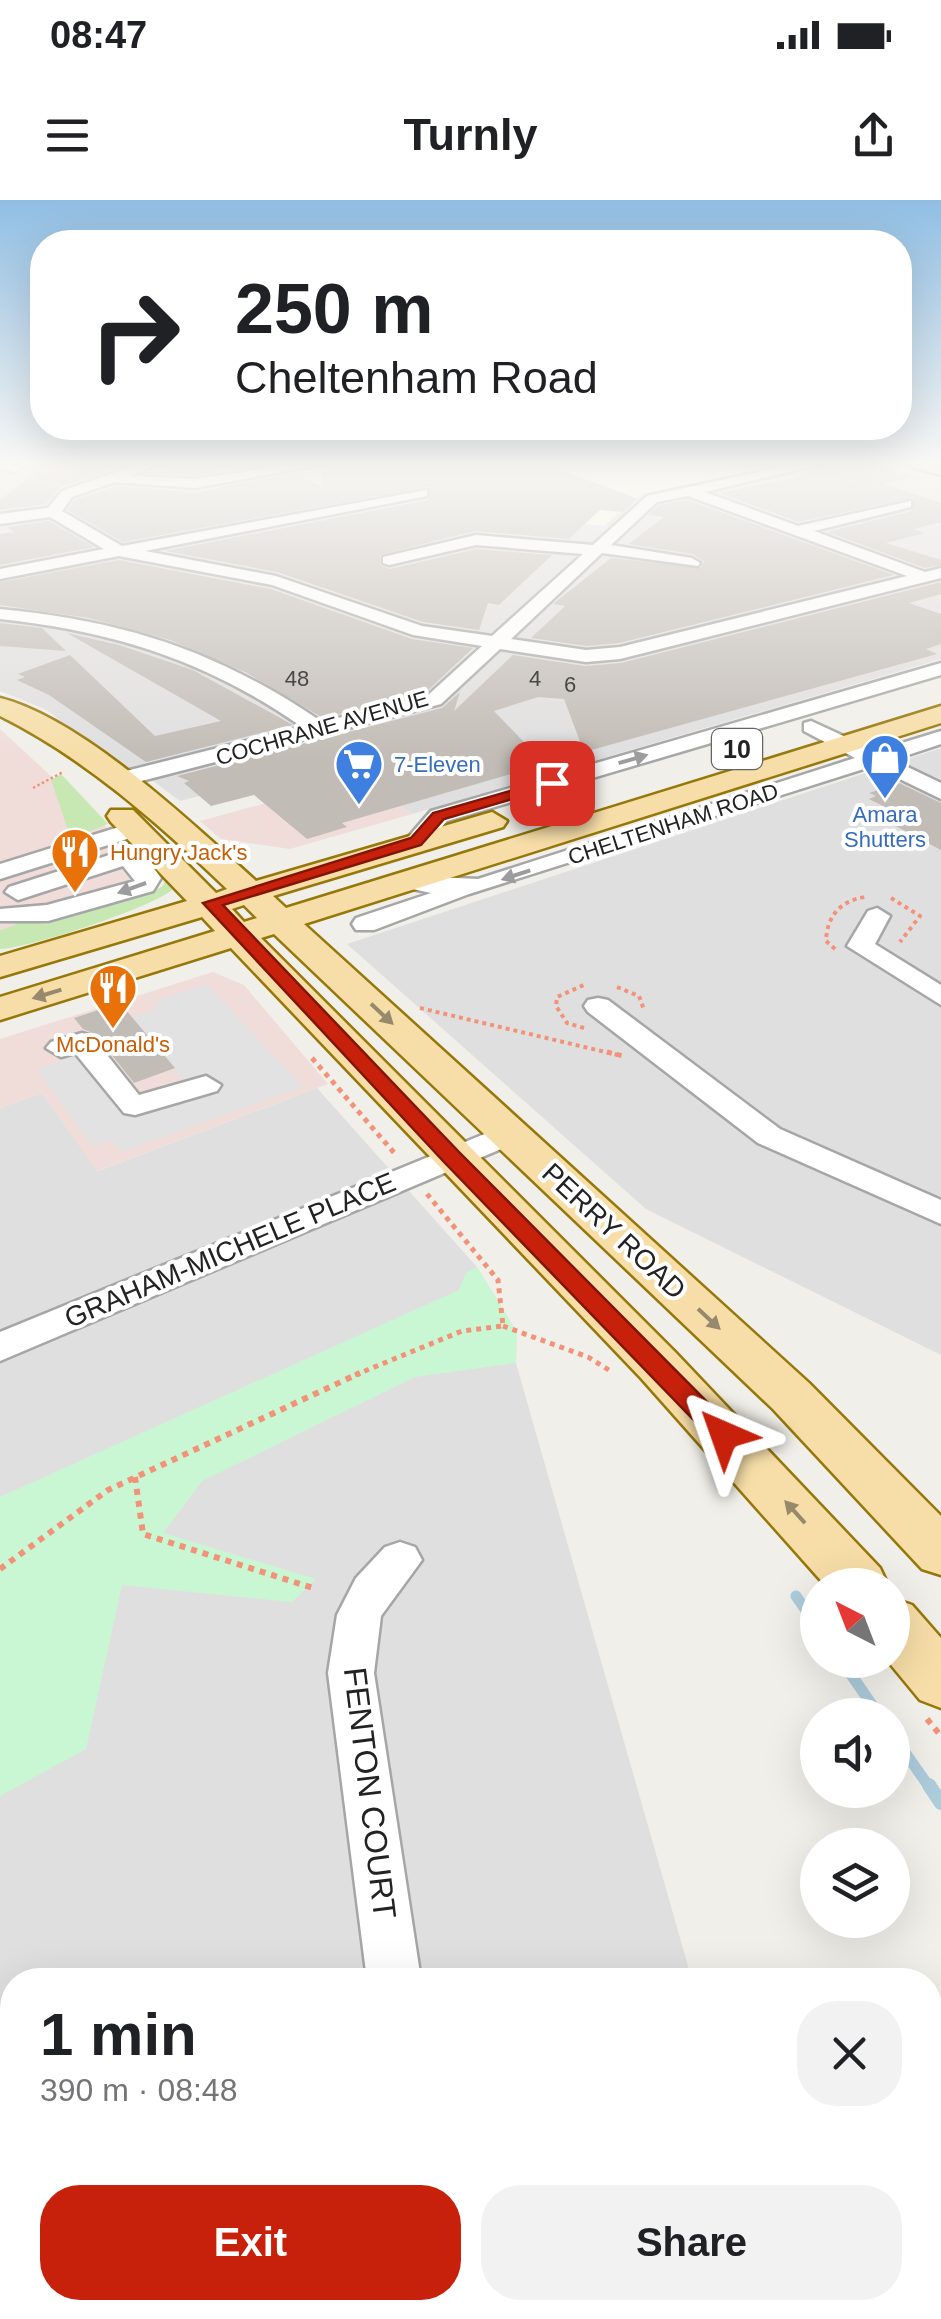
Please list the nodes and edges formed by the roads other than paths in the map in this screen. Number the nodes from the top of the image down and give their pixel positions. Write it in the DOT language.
graph roads {
  1 [pos="63,562"];
  2 [pos="179,562"];
  3 [pos="583,562"];
  4 [pos="892,562"];
  5 [pos="0,574"];
  6 [pos="932,575"];
  7 [pos="0,614"];
  8 [pos="497,643"];
  9 [pos="941,669"];
  10 [pos="941,687"];
  11 [pos="7,714"];
  12 [pos="941,714"];
  13 [pos="812,726"];
  14 [pos="321,731"];
  15 [pos="941,737"];
  16 [pos="846,744"];
  17 [pos="875,758"];
  18 [pos="102,781"];
  19 [pos="941,792"];
  20 [pos="173,824"];
  21 [pos="139,833"];
  22 [pos="411,833"];
  23 [pos="0,872"];
  24 [pos="400,881"];
  25 [pos="468,888"];
  26 [pos="244,912"];
  27 [pos="877,916"];
  28 [pos="365,924"];
  29 [pos="310,948"];
  30 [pos="178,952"];
  31 [pos="8,961"];
  32 [pos="941,997"];
  33 [pos="598,1006"];
  34 [pos="0,1009"];
  35 [pos="313,1034"];
  36 [pos="61,1048"];
  37 [pos="203,1081"];
  38 [pos="509,1134"];
  39 [pos="434,1164"];
  40 [pos="941,1213"];
  41 [pos="2,1342"];
  42 [pos="941,1552"];
  43 [pos="400,1560"];
  44 [pos="844,1568"];
  45 [pos="910,1644"];
  46 [pos="941,1680"];
  47 [pos="392,1968"];
  1 -- 5 [label="street"];
  2 -- 8 [label="street"];
  3 -- 8 [label="street, COCHRANE AVENUE"];
  4 -- 6 [label="street"];
  6 -- 8 [label="street"];
  7 -- 14 [label="street"];
  8 -- 14 [label="street, COCHRANE AVENUE"];
  22 -- 9 [label="street, one-way"];
  10 -- 13 [label="main road, CHELTENHAM ROAD / 10"];
  11 -- 18 [label="main road"];
  11 -- 18 [label="main road"];
  12 -- 16 [label="main road, CHELTENHAM ROAD / 10"];
  13 -- 16 [label="street"];
  13 -- 22 [label="main road, CHELTENHAM ROAD / 10"];
  14 -- 18 [label="street, COCHRANE AVENUE"];
  15 -- 17 [label="street, CHELTENHAM ROAD"];
  16 -- 17 [label="street"];
  16 -- 24 [label="main road, CHELTENHAM ROAD / 10"];
  17 -- 19 [label="street"];
  17 -- 25 [label="street, CHELTENHAM ROAD, one-way"];
  18 -- 20 [label="main road"];
  18 -- 21 [label="main road"];
  20 -- 21 [label="main road"];
  20 -- 26 [label="main road"];
  21 -- 23 [label="street"];
  21 -- 26 [label="main road"];
  22 -- 26 [label="main road, CHELTENHAM ROAD / 10"];
  24 -- 25 [label="street, CHELTENHAM ROAD"];
  24 -- 26 [label="main road, CHELTENHAM ROAD / 10"];
  24 -- 29 [label="main road"];
  25 -- 28 [label="street"];
  26 -- 29 [label="main road, PERRY ROAD"];
  26 -- 30 [label="main road, CHELTENHAM ROAD / 10"];
  31 -- 26 [label="main road, CHELTENHAM ROAD / 10, one-way"];
  26 -- 35 [label="main road"];
  27 -- 32 [label="street"];
  29 -- 38 [label="main road, PERRY ROAD, one-way"];
  30 -- 34 [label="main road, CHELTENHAM ROAD / 10, one-way"];
  30 -- 35 [label="main road"];
  33 -- 40 [label="street"];
  35 -- 39 [label="main road"];
  36 -- 37 [label="street"];
  38 -- 39 [label="street, GRAHAM-MICHELE PLACE"];
  38 -- 42 [label="main road, PERRY ROAD, one-way"];
  39 -- 41 [label="street, GRAHAM-MICHELE PLACE"];
  44 -- 39 [label="main road, one-way"];
  43 -- 47 [label="street, FENTON COURT"];
  45 -- 46 [label="main road"];
}
